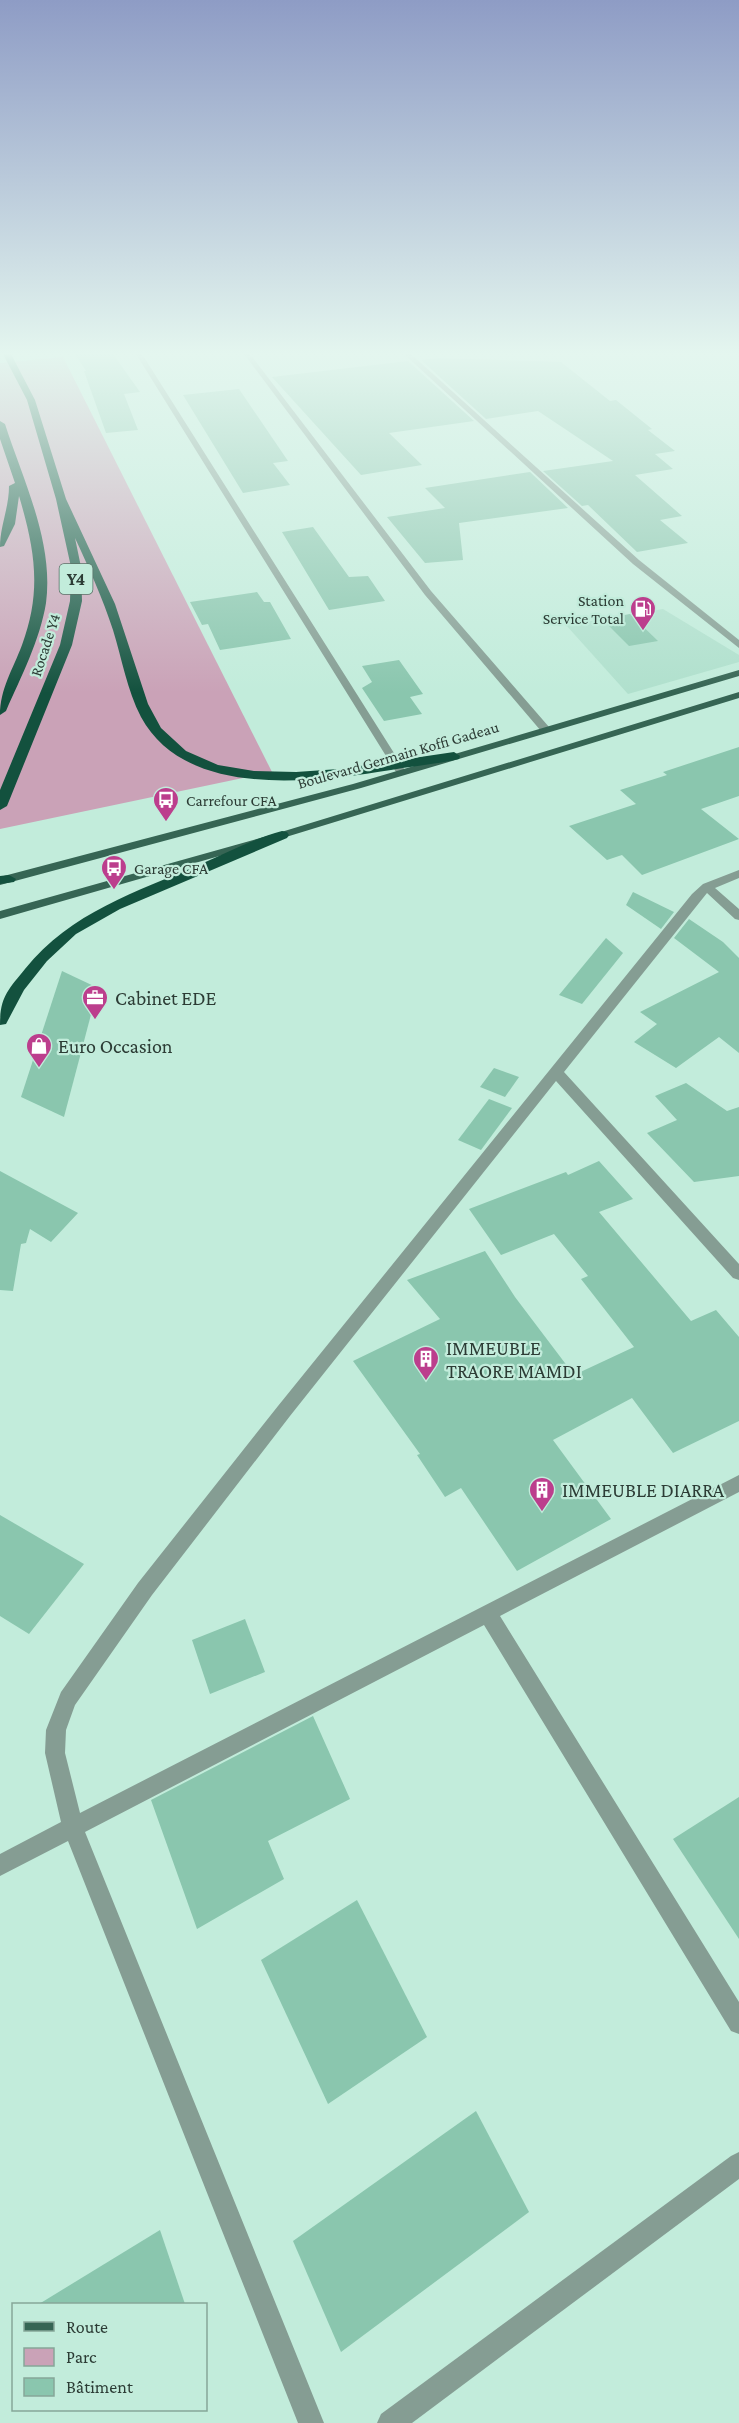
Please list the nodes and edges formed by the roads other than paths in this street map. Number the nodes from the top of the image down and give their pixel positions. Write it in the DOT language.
graph roads {
  1 [pos="52,467"];
  2 [pos="209,467"];
  3 [pos="332,467"];
  4 [pos="531,467"];
  5 [pos="14,469"];
  6 [pos="61,498"];
  7 [pos="0,544"];
  8 [pos="739,645"];
  9 [pos="739,673"];
  10 [pos="739,695"];
  11 [pos="0,711"];
  12 [pos="545,729"];
  13 [pos="454,756"];
  14 [pos="399,768"];
  15 [pos="1,804"];
  16 [pos="282,835"];
  17 [pos="739,874"];
  18 [pos="3,880"];
  19 [pos="707,886"];
  20 [pos="0,915"];
  21 [pos="739,916"];
  22 [pos="0,1020"];
  23 [pos="555,1071"];
  24 [pos="739,1274"];
  25 [pos="739,1483"];
  26 [pos="488,1614"];
  27 [pos="74,1827"];
  28 [pos="0,1865"];
  29 [pos="739,2023"];
  30 [pos="739,2164"];
  31 [pos="311,2423"];
  32 [pos="390,2423"];
  1 -- 6 [label="highway, Rocade Y4 / Y4"];
  2 -- 14 [label="street"];
  3 -- 12 [label="street"];
  4 -- 8 [label="street"];
  5 -- 7 [label="highway"];
  5 -- 11 [label="highway, Rocade Y4 / Y4"];
  6 -- 14 [label="highway"];
  6 -- 15 [label="highway, Rocade Y4 / Y4"];
  9 -- 12 [label="main road, Boulevard Germain Koffi Gadeau"];
  10 -- 16 [label="main road"];
  12 -- 13 [label="main road, Boulevard Germain Koffi Gadeau"];
  13 -- 14 [label="highway"];
  14 -- 18 [label="main road, Boulevard Germain Koffi Gadeau"];
  16 -- 20 [label="main road"];
  16 -- 22 [label="highway"];
  17 -- 19 [label="street"];
  19 -- 21 [label="street"];
  19 -- 23 [label="street"];
  23 -- 24 [label="street"];
  23 -- 27 [label="street"];
  25 -- 26 [label="street"];
  26 -- 27 [label="street"];
  26 -- 29 [label="street"];
  27 -- 28 [label="street"];
  27 -- 31 [label="street"];
  30 -- 32 [label="street"];
}
